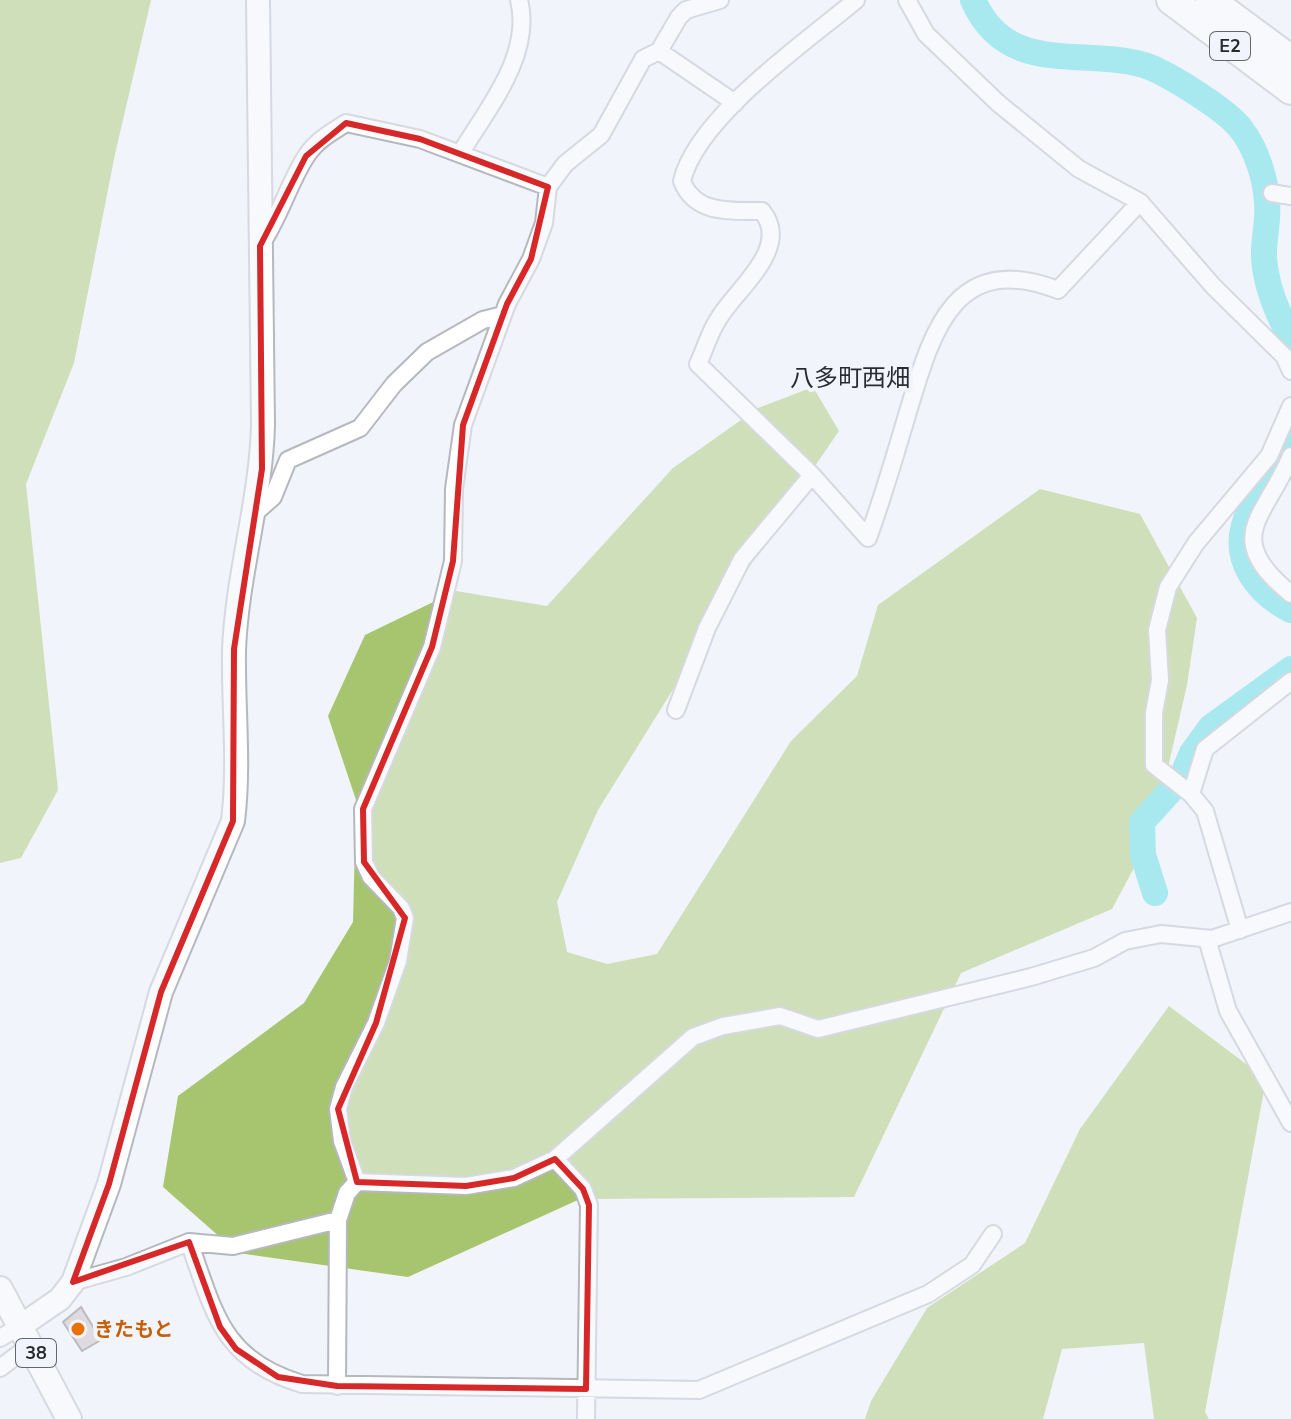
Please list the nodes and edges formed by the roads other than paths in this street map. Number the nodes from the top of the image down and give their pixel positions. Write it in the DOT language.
graph roads {
  1 [pos="258,0"];
  2 [pos="519,0"];
  3 [pos="720,0"];
  4 [pos="856,0"];
  5 [pos="907,0"];
  6 [pos="1171,0"];
  7 [pos="1210,0"];
  8 [pos="659,51"];
  9 [pos="1291,60"];
  10 [pos="1291,90"];
  11 [pos="735,103"];
  12 [pos="460,154"];
  13 [pos="548,187"];
  14 [pos="1272,193"];
  15 [pos="1291,196"];
  16 [pos="1140,202"];
  17 [pos="260,246"];
  18 [pos="503,315"];
  19 [pos="1291,371"];
  20 [pos="1291,406"];
  21 [pos="1291,456"];
  22 [pos="812,475"];
  23 [pos="255,513"];
  24 [pos="1291,594"];
  25 [pos="1291,681"];
  26 [pos="676,710"];
  27 [pos="1191,794"];
  28 [pos="1291,912"];
  29 [pos="1222,935"];
  30 [pos="1291,1123"];
  31 [pos="555,1159"];
  32 [pos="357,1182"];
  33 [pos="338,1220"];
  34 [pos="993,1234"];
  35 [pos="189,1242"];
  36 [pos="73,1282"];
  37 [pos="0,1289"];
  38 [pos="27,1335"];
  39 [pos="0,1338"];
  40 [pos="0,1368"];
  41 [pos="337,1386"];
  42 [pos="586,1389"];
  43 [pos="69,1419"];
  44 [pos="586,1419"];
  1 -- 17 [label="street"];
  2 -- 12 [label="street"];
  3 -- 8 [label="street"];
  4 -- 11 [label="street"];
  5 -- 16 [label="street"];
  6 -- 10 [label="highway, E2"];
  7 -- 9 [label="highway, E2"];
  8 -- 11 [label="street"];
  8 -- 13 [label="street"];
  11 -- 22 [label="street"];
  12 -- 13 [label="street"];
  12 -- 17 [label="street"];
  13 -- 18 [label="street"];
  14 -- 15 [label="street"];
  16 -- 19 [label="street"];
  16 -- 22 [label="street"];
  17 -- 23 [label="street"];
  18 -- 23 [label="street"];
  18 -- 32 [label="street"];
  20 -- 27 [label="street"];
  21 -- 24 [label="street"];
  22 -- 26 [label="street"];
  23 -- 36 [label="street"];
  25 -- 27 [label="street"];
  27 -- 29 [label="street"];
  28 -- 29 [label="street"];
  29 -- 30 [label="street"];
  29 -- 31 [label="street"];
  31 -- 32 [label="street"];
  31 -- 42 [label="street"];
  32 -- 33 [label="street"];
  33 -- 35 [label="street"];
  33 -- 41 [label="street"];
  34 -- 42 [label="street"];
  35 -- 36 [label="street"];
  35 -- 41 [label="street"];
  36 -- 38 [label="street"];
  37 -- 38 [label="main road, 38"];
  38 -- 39 [label="street"];
  38 -- 40 [label="street"];
  38 -- 43 [label="main road, 38"];
  41 -- 42 [label="street"];
  42 -- 44 [label="street"];
}
